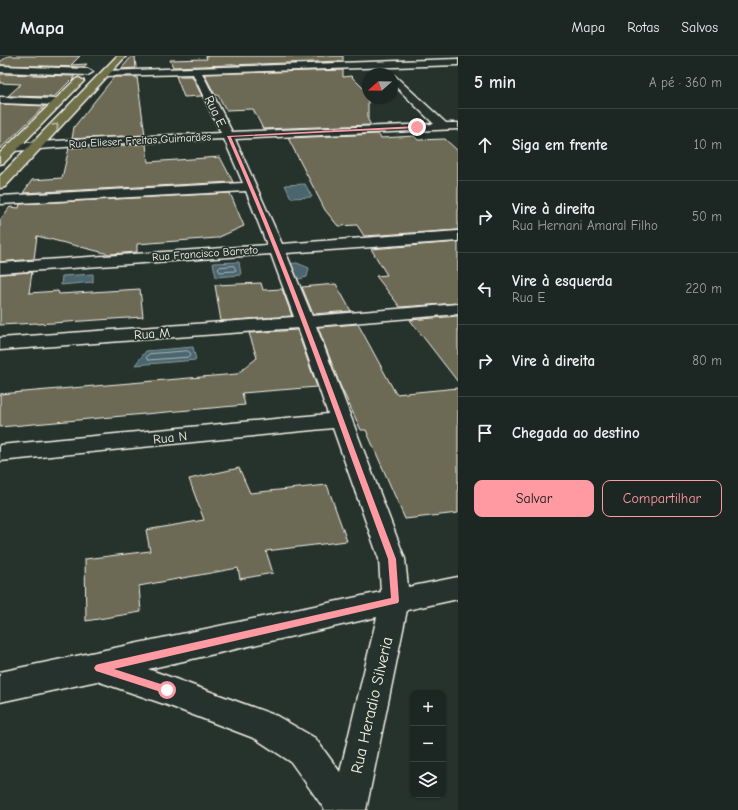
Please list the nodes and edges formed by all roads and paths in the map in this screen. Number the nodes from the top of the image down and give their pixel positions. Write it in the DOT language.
graph roads {
  1 [pos="122,56"];
  2 [pos="458,62"];
  3 [pos="96,64"];
  4 [pos="0,69"];
  5 [pos="88,72"];
  6 [pos="197,72"];
  7 [pos="105,74"];
  8 [pos="398,77"];
  9 [pos="408,78"];
  10 [pos="398,84"];
  11 [pos="0,100"];
  12 [pos="57,102"];
  13 [pos="443,126"];
  14 [pos="458,126"];
  15 [pos="10,135"];
  16 [pos="24,136"];
  17 [pos="229,136"];
  18 [pos="37,146"];
  19 [pos="13,147"];
  20 [pos="0,160"];
  21 [pos="0,184"];
  22 [pos="251,187"];
  23 [pos="0,200"];
  24 [pos="458,236"];
  25 [pos="275,248"];
  26 [pos="0,268"];
  27 [pos="458,310"];
  28 [pos="304,322"];
  29 [pos="0,344"];
  30 [pos="340,420"];
  31 [pos="0,453"];
  32 [pos="458,588"];
  33 [pos="395,601"];
  34 [pos="99,668"];
  35 [pos="0,687"];
  36 [pos="347,810"];
  1 -- 7 [label="main road"];
  2 -- 6 [label="street"];
  3 -- 5 [label="main road"];
  4 -- 5 [label="street"];
  5 -- 12 [label="main road"];
  6 -- 7 [label="street"];
  6 -- 17 [label="street, Rua E"];
  18 -- 7 [label="main road, one-way"];
  8 -- 9 [label="street"];
  10 -- 13 [label="street"];
  11 -- 12 [label="street"];
  12 -- 16 [label="main road"];
  13 -- 14 [label="street, Rua Elieser Freitas Guimarães"];
  13 -- 17 [label="street, Rua Elieser Freitas Guimarães"];
  15 -- 16 [label="street"];
  16 -- 19 [label="main road"];
  17 -- 18 [label="street, Rua Elieser Freitas Guimarães"];
  17 -- 22 [label="street, Rua E"];
  18 -- 19 [label="street, Rua Elieser Freitas Guimarães"];
  18 -- 21 [label="main road"];
  19 -- 20 [label="main road"];
  22 -- 23 [label="street"];
  22 -- 25 [label="street, Rua E"];
  24 -- 25 [label="street, Rua Francisco Barreto"];
  25 -- 26 [label="street, Rua Francisco Barreto"];
  25 -- 28 [label="street, Rua E"];
  27 -- 28 [label="street, Rua M"];
  28 -- 29 [label="street, Rua M"];
  28 -- 30 [label="street, Rua E"];
  30 -- 31 [label="street, Rua N"];
  30 -- 33 [label="street, Rua E"];
  32 -- 33 [label="street"];
  33 -- 34 [label="street"];
  33 -- 36 [label="street, Rua Heradio Silveria"];
  34 -- 35 [label="street"];
  34 -- 36 [label="street"];
}
